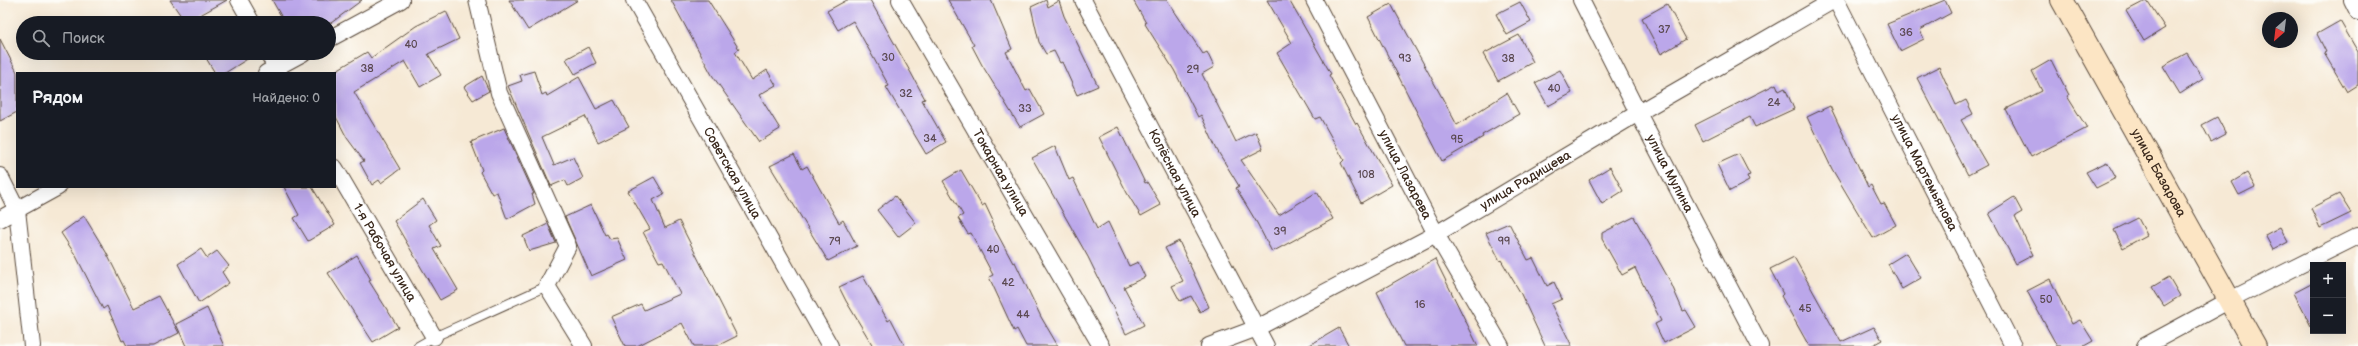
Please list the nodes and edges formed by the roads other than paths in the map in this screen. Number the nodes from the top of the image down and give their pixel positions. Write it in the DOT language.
graph roads {
  1 [pos="239,0"];
  2 [pos="401,0"];
  3 [pos="477,0"];
  4 [pos="634,0"];
  5 [pos="900,0"];
  6 [pos="1083,0"];
  7 [pos="1314,0"];
  8 [pos="1581,0"];
  9 [pos="1835,0"];
  10 [pos="2062,0"];
  11 [pos="2352,0"];
  12 [pos="2358,12"];
  13 [pos="248,16"];
  14 [pos="336,35"];
  15 [pos="270,60"];
  16 [pos="292,60"];
  17 [pos="274,71"];
  18 [pos="1638,113"];
  19 [pos="336,170"];
  20 [pos="0,176"];
  21 [pos="56,188"];
  22 [pos="17,210"];
  23 [pos="0,219"];
  24 [pos="1436,234"];
  25 [pos="2358,236"];
  26 [pos="547,286"];
  27 [pos="2230,300"];
  28 [pos="1257,328"];
  29 [pos="434,337"];
  30 [pos="32,346"];
  31 [pos="418,346"];
  32 [pos="584,346"];
  33 [pos="830,346"];
  34 [pos="1101,346"];
  35 [pos="1209,346"];
  36 [pos="1266,346"];
  37 [pos="1501,346"];
  38 [pos="1760,346"];
  39 [pos="2013,346"];
  40 [pos="2145,346"];
  41 [pos="2255,346"];
  1 -- 13 [label="street"];
  2 -- 14 [label="street"];
  3 -- 26 [label="street"];
  4 -- 33 [label="street, Советская улица"];
  5 -- 34 [label="street, Токарная улица"];
  6 -- 28 [label="street, Колёсная улица"];
  7 -- 24 [label="street, улица Лазарева"];
  8 -- 18 [label="street, улица Мулина"];
  9 -- 18 [label="street, улица Радищева"];
  9 -- 39 [label="street, улица Мартемьянова"];
  10 -- 27 [label="main road, улица Базарова"];
  11 -- 12 [label="street"];
  15 -- 17 [label="street"];
  16 -- 17 [label="street"];
  18 -- 24 [label="street, улица Радищева"];
  18 -- 38 [label="street, улица Мулина"];
  19 -- 29 [label="street, 1-я Рабочая улица"];
  20 -- 22 [label="street"];
  21 -- 22 [label="street"];
  22 -- 23 [label="street"];
  22 -- 30 [label="street"];
  24 -- 28 [label="street, улица Радищева"];
  24 -- 37 [label="street, улица Лазарева"];
  25 -- 27 [label="street"];
  26 -- 29 [label="lane"];
  26 -- 32 [label="street"];
  27 -- 40 [label="street"];
  27 -- 41 [label="main road, улица Базарова"];
  28 -- 35 [label="street, улица Радищева"];
  28 -- 36 [label="street, Колёсная улица"];
  29 -- 31 [label="lane"];
}
